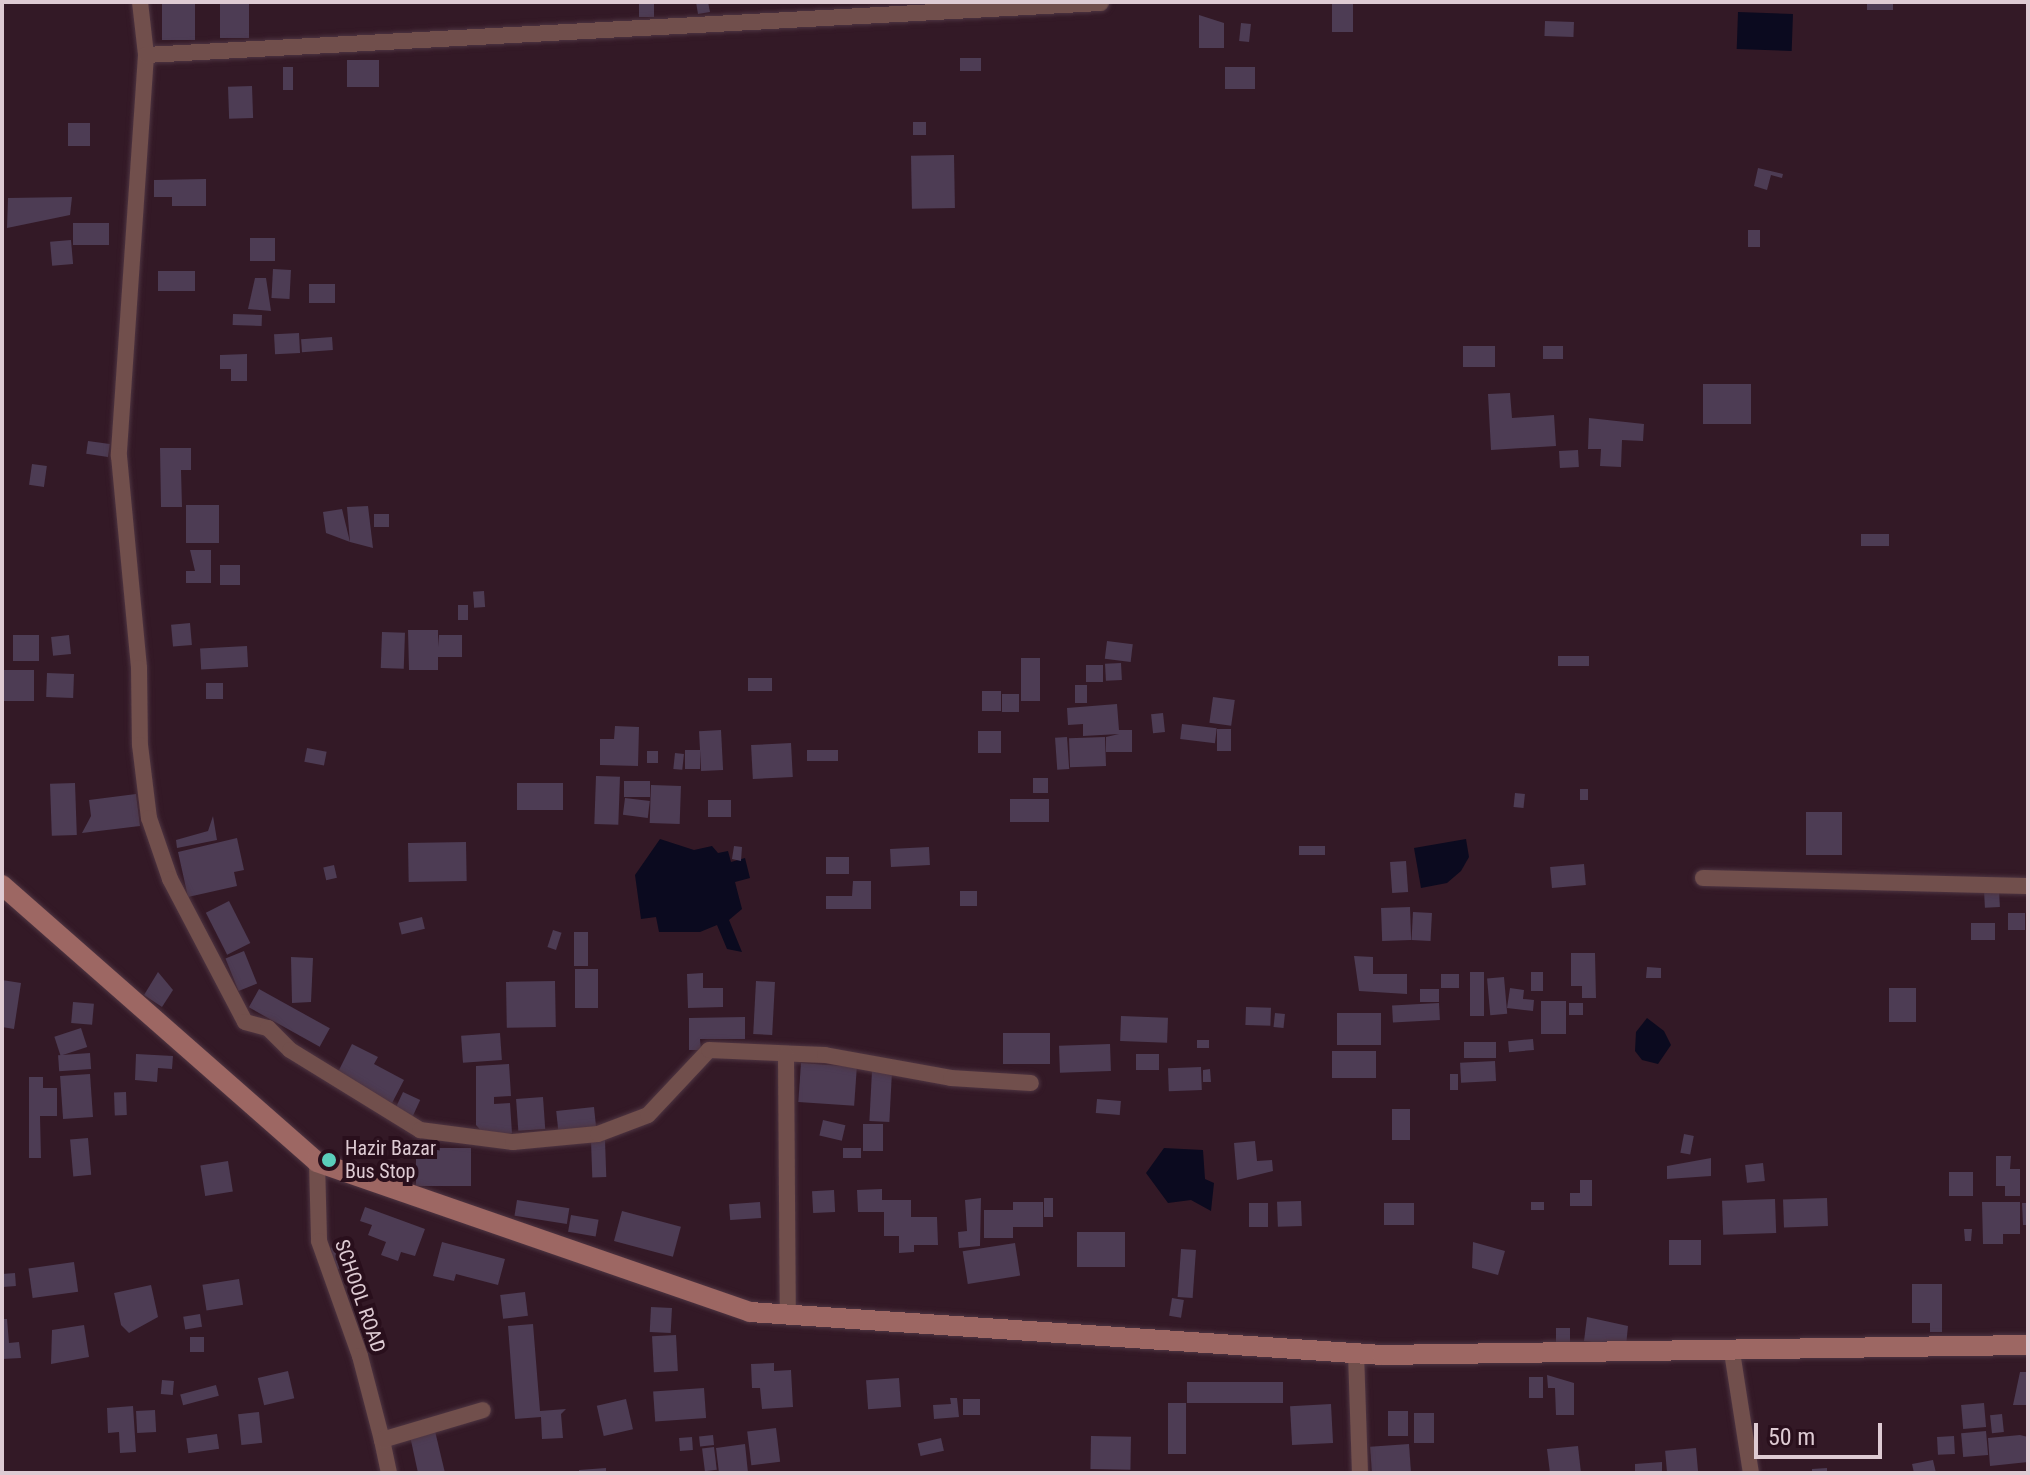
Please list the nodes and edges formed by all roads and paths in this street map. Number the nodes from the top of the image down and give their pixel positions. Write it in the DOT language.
graph roads {
  1 [pos="140,2"];
  2 [pos="1101,3"];
  3 [pos="146,55"];
  4 [pos="1703,878"];
  5 [pos="2,885"];
  6 [pos="2028,886"];
  7 [pos="786,1055"];
  8 [pos="1031,1083"];
  9 [pos="317,1162"];
  10 [pos="788,1314"];
  11 [pos="2028,1345"];
  12 [pos="1732,1352"];
  13 [pos="1356,1353"];
  14 [pos="483,1410"];
  15 [pos="382,1440"];
  16 [pos="389,1473"];
  17 [pos="1360,1473"];
  18 [pos="1751,1473"];
  1 -- 3 [label="street"];
  2 -- 3 [label="street"];
  3 -- 7 [label="street"];
  4 -- 6 [label="street"];
  5 -- 9 [label="main road"];
  7 -- 8 [label="street"];
  7 -- 10 [label="street"];
  9 -- 10 [label="main road"];
  9 -- 15 [label="street, SCHOOL ROAD"];
  10 -- 13 [label="main road"];
  11 -- 12 [label="main road"];
  12 -- 13 [label="main road"];
  12 -- 18 [label="street"];
  13 -- 17 [label="street"];
  14 -- 15 [label="street"];
  15 -- 16 [label="street, SCHOOL ROAD"];
}
